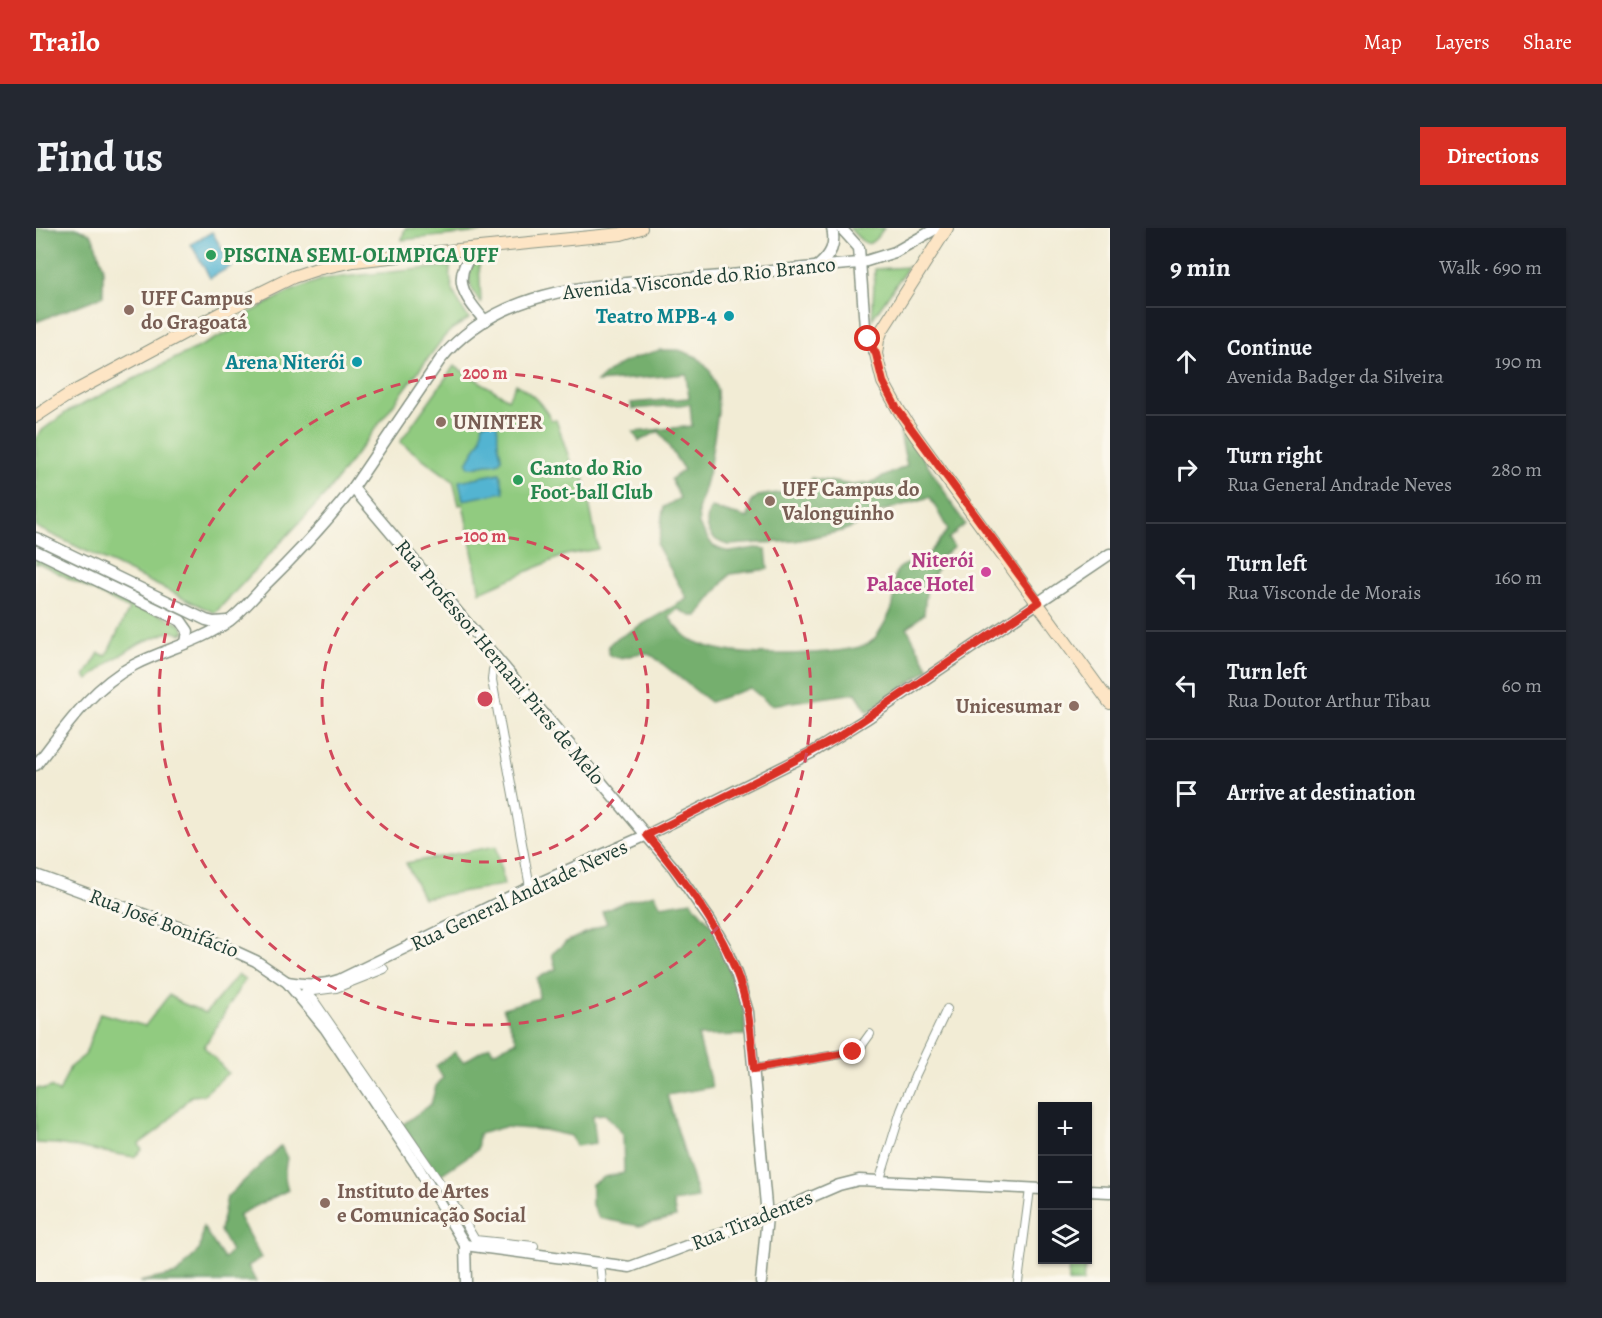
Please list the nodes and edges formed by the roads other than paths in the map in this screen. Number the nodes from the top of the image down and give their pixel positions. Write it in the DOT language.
graph roads {
  1 [pos="641,228"];
  2 [pos="832,228"];
  3 [pos="841,228"];
  4 [pos="938,228"];
  5 [pos="947,228"];
  6 [pos="478,248"];
  7 [pos="860,263"];
  8 [pos="818,267"];
  9 [pos="485,321"];
  10 [pos="876,354"];
  11 [pos="36,416"];
  12 [pos="353,488"];
  13 [pos="36,538"];
  14 [pos="36,551"];
  15 [pos="1110,554"];
  16 [pos="1039,602"];
  17 [pos="230,620"];
  18 [pos="186,644"];
  19 [pos="499,661"];
  20 [pos="1110,702"];
  21 [pos="36,765"];
  22 [pos="647,835"];
  23 [pos="36,875"];
  24 [pos="530,887"];
  25 [pos="384,969"];
  26 [pos="287,982"];
  27 [pos="947,1009"];
  28 [pos="870,1034"];
  29 [pos="754,1069"];
  30 [pos="880,1179"];
  31 [pos="1030,1189"];
  32 [pos="1038,1189"];
  33 [pos="1092,1191"];
  34 [pos="1110,1192"];
  35 [pos="767,1216"];
  36 [pos="465,1245"];
  37 [pos="534,1246"];
  38 [pos="600,1264"];
  39 [pos="466,1282"];
  40 [pos="602,1282"];
  41 [pos="760,1282"];
  42 [pos="1018,1282"];
  1 -- 6 [label="main road"];
  2 -- 8 [label="street"];
  3 -- 7 [label="street, Avenida Visconde do Rio Branco"];
  4 -- 7 [label="street, Avenida Visconde do Rio Branco"];
  5 -- 10 [label="main road"];
  6 -- 9 [label="street"];
  6 -- 11 [label="main road"];
  7 -- 8 [label="street, Avenida Visconde do Rio Branco"];
  7 -- 10 [label="street, Avenida Visconde do Rio Branco"];
  8 -- 9 [label="street, Avenida Visconde do Rio Branco"];
  9 -- 12 [label="street, Avenida Visconde do Rio Branco"];
  10 -- 16 [label="main road"];
  12 -- 17 [label="street, Avenida Visconde do Rio Branco"];
  12 -- 19 [label="street, Rua Professor Hernani Pires de Melo"];
  13 -- 17 [label="street"];
  14 -- 18 [label="street"];
  15 -- 16 [label="street, Rua General Andrade Neves"];
  16 -- 20 [label="main road"];
  16 -- 22 [label="street, Rua General Andrade Neves"];
  17 -- 18 [label="street, Avenida Visconde do Rio Branco"];
  18 -- 21 [label="street, Avenida Visconde do Rio Branco"];
  19 -- 22 [label="street, Rua Professor Hernani Pires de Melo"];
  19 -- 24 [label="street"];
  22 -- 24 [label="street, Rua General Andrade Neves"];
  22 -- 29 [label="street, Rua Professor Hernani Pires de Melo"];
  23 -- 26 [label="street, Rua José Bonifácio"];
  24 -- 26 [label="street, Rua General Andrade Neves"];
  25 -- 37 [label="street"];
  26 -- 36 [label="street"];
  27 -- 30 [label="street"];
  28 -- 29 [label="street"];
  29 -- 35 [label="street, Rua Professor Hernani Pires de Melo"];
  30 -- 31 [label="street, Rua Tiradentes"];
  30 -- 35 [label="street, Rua Tiradentes"];
  31 -- 32 [label="street, Rua Tiradentes"];
  31 -- 42 [label="street"];
  33 -- 34 [label="street"];
  35 -- 38 [label="street, Rua Tiradentes"];
  35 -- 41 [label="street, Rua Professor Hernani Pires de Melo"];
  36 -- 38 [label="street, Rua Tiradentes"];
  36 -- 39 [label="street"];
  38 -- 40 [label="street"];
}
